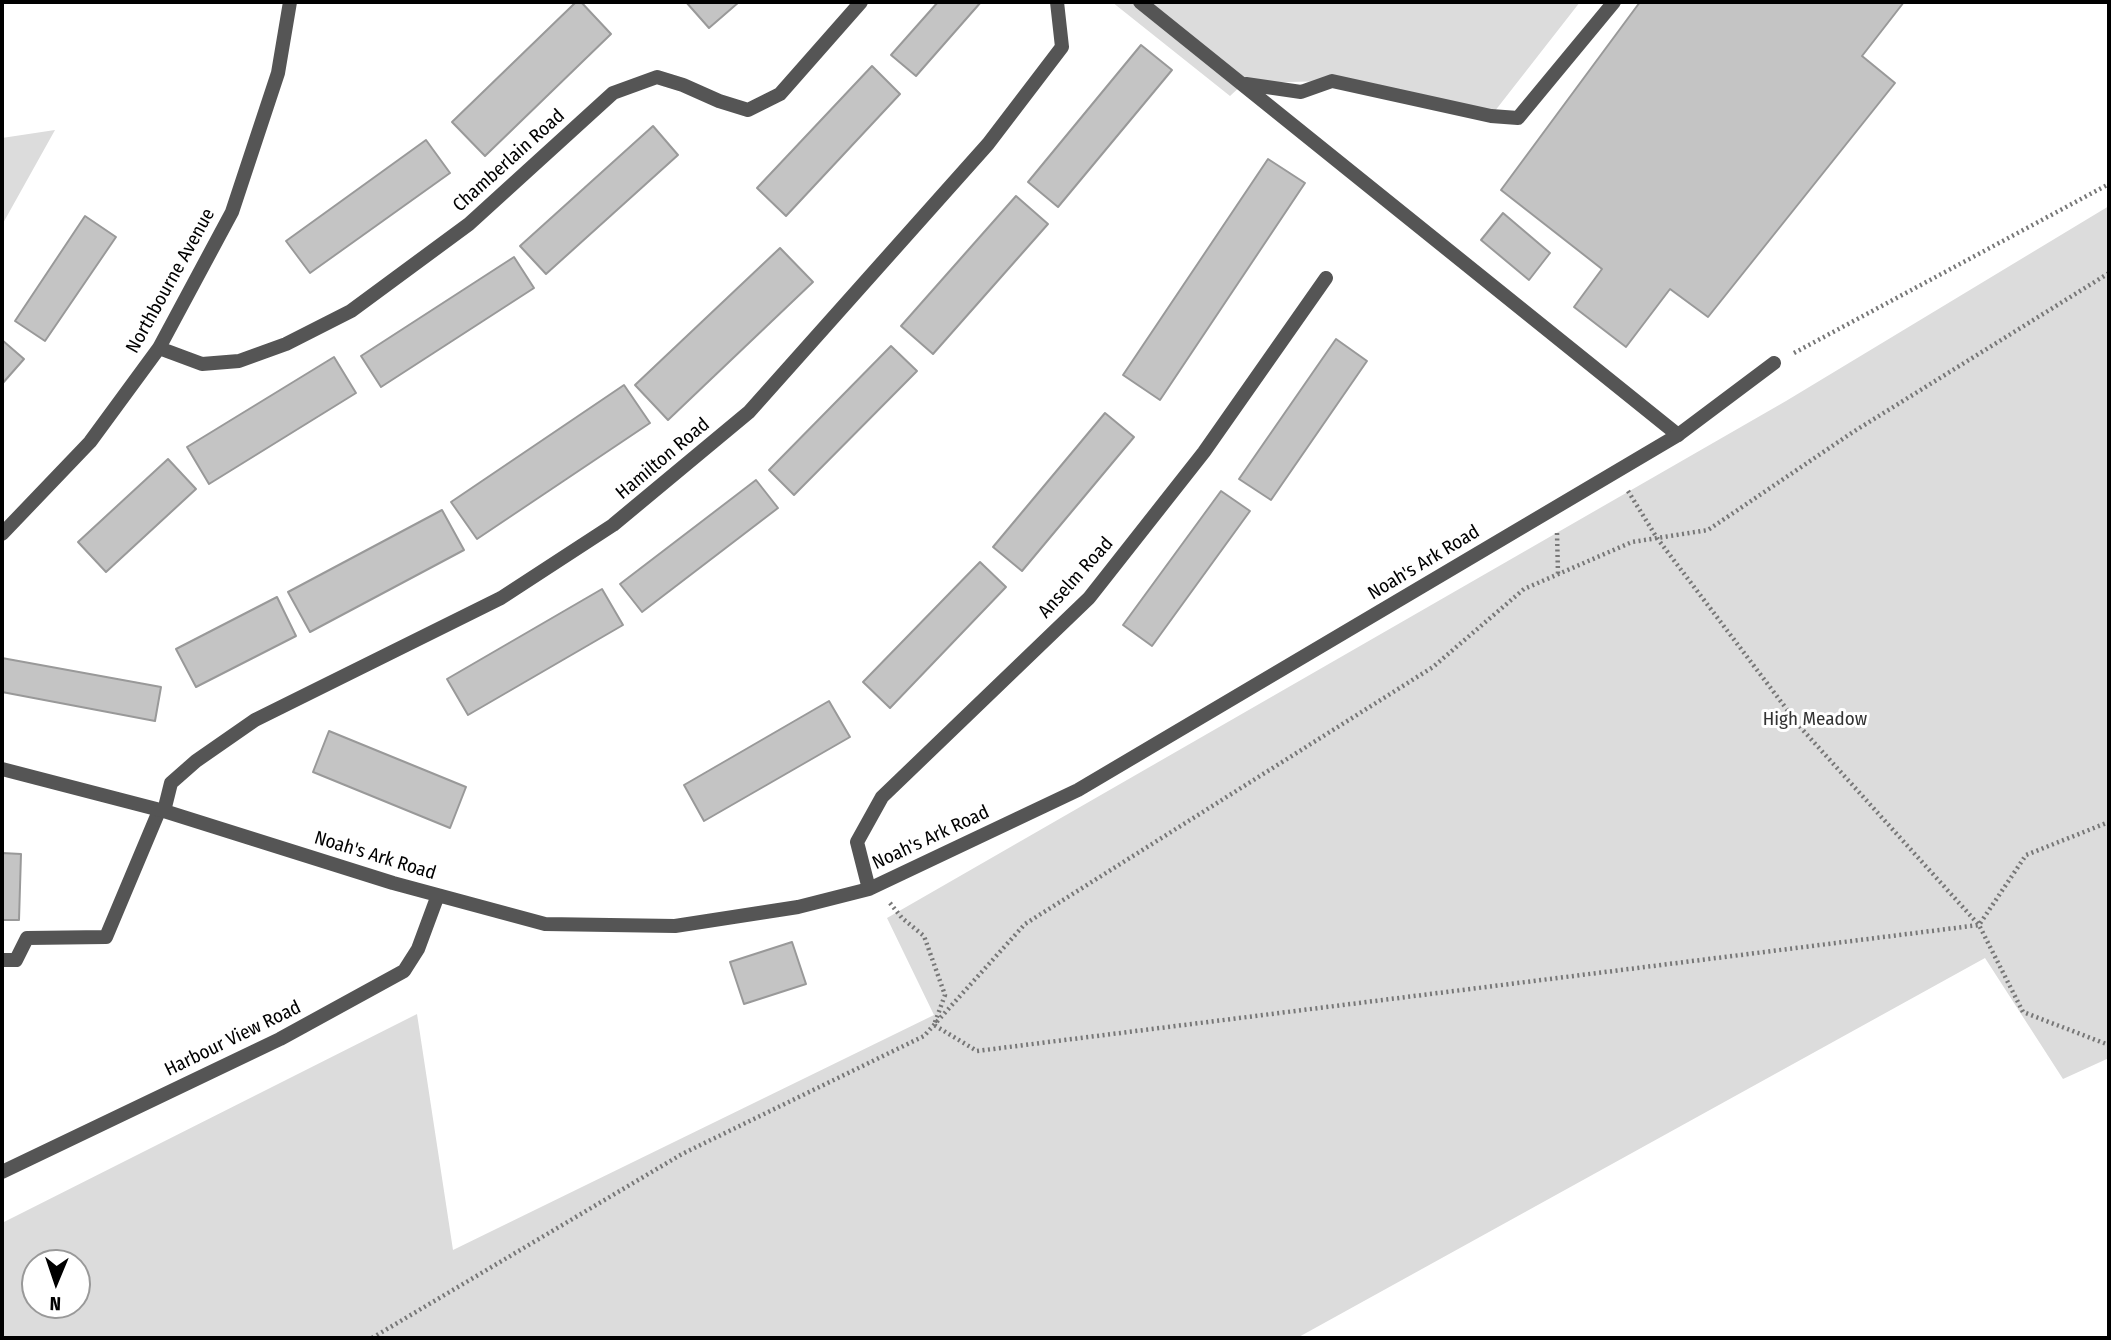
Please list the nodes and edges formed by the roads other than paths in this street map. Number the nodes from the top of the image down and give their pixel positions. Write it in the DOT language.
graph roads {
  1 [pos="290,2"];
  2 [pos="861,2"];
  3 [pos="1057,2"];
  4 [pos="1140,2"];
  5 [pos="1614,2"];
  6 [pos="1244,83"];
  7 [pos="1326,278"];
  8 [pos="159,348"];
  9 [pos="1774,363"];
  10 [pos="1678,435"];
  11 [pos="2,534"];
  12 [pos="2,769"];
  13 [pos="162,811"];
  14 [pos="873,887"];
  15 [pos="438,895"];
  16 [pos="2,960"];
  17 [pos="2,1172"];
  1 -- 8 [label="street, Northbourne Avenue"];
  2 -- 8 [label="street, Chamberlain Road"];
  3 -- 13 [label="street, Hamilton Road"];
  4 -- 6 [label="street"];
  5 -- 6 [label="street"];
  6 -- 10 [label="street"];
  7 -- 14 [label="street, Anselm Road"];
  8 -- 11 [label="street, Northbourne Avenue"];
  9 -- 10 [label="street, Noah's Ark Road"];
  10 -- 14 [label="street, Noah's Ark Road"];
  12 -- 13 [label="street, Noah's Ark Road"];
  13 -- 15 [label="street, Noah's Ark Road"];
  13 -- 16 [label="street, Hamilton Road"];
  14 -- 15 [label="street, Noah's Ark Road"];
  15 -- 17 [label="street, Harbour View Road"];
}
